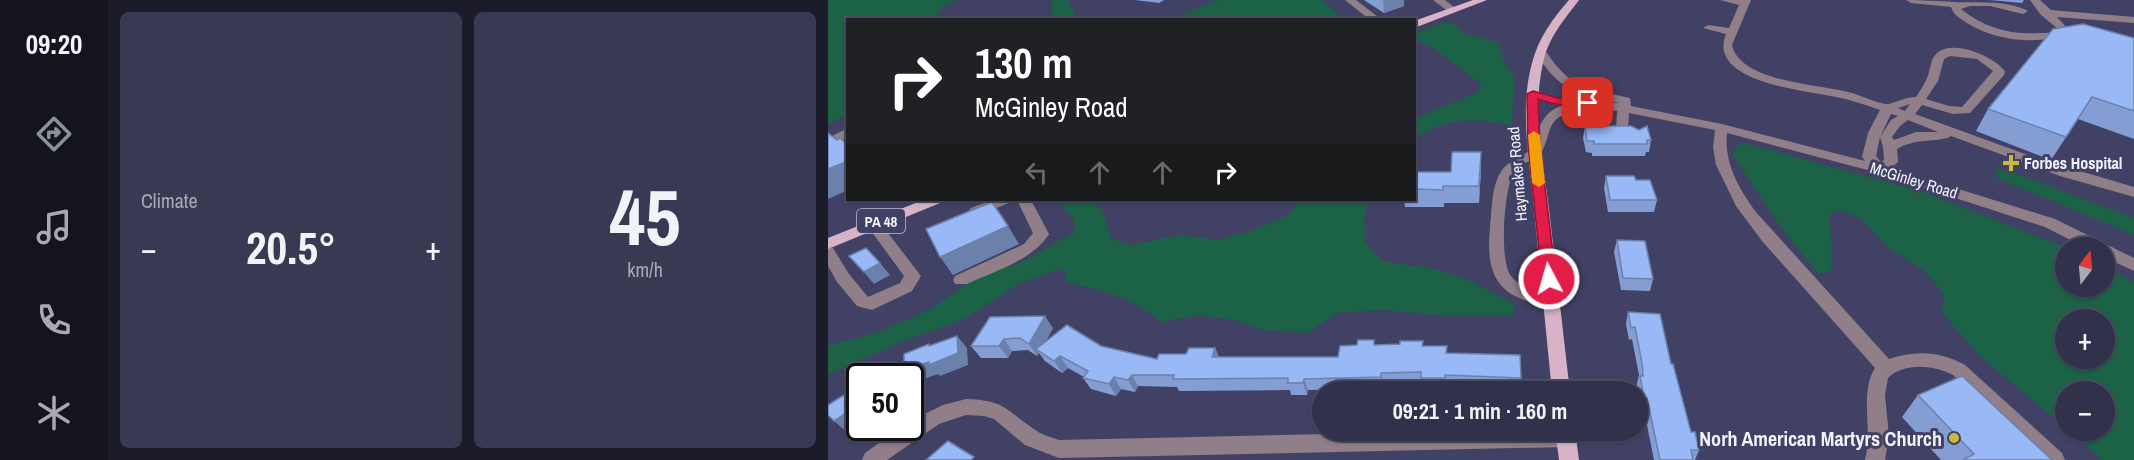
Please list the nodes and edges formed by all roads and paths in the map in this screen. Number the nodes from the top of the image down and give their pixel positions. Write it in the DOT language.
graph roads {
  1 [pos="1350,0"];
  2 [pos="1438,0"];
  3 [pos="1482,0"];
  4 [pos="1574,0"];
  5 [pos="1725,0"];
  6 [pos="1911,0"];
  7 [pos="2036,0"];
  8 [pos="1745,2"];
  9 [pos="1956,5"];
  10 [pos="1454,10"];
  11 [pos="2047,13"];
  12 [pos="1374,18"];
  13 [pos="2134,20"];
  14 [pos="1416,24"];
  15 [pos="1708,28"];
  16 [pos="1731,32"];
  17 [pos="1541,52"];
  18 [pos="1533,94"];
  19 [pos="1918,100"];
  20 [pos="1625,105"];
  21 [pos="1887,109"];
  22 [pos="1907,117"];
  23 [pos="1722,128"];
  24 [pos="1624,129"];
  25 [pos="846,133"];
  26 [pos="1963,138"];
  27 [pos="828,143"];
  28 [pos="1890,147"];
  29 [pos="1535,153"];
  30 [pos="1880,170"];
  31 [pos="2134,192"];
  32 [pos="932,201"];
  33 [pos="1002,201"];
  34 [pos="1024,201"];
  35 [pos="965,216"];
  36 [pos="873,224"];
  37 [pos="2078,237"];
  38 [pos="828,244"];
  39 [pos="828,252"];
  40 [pos="2115,255"];
  41 [pos="2134,264"];
  42 [pos="961,280"];
  43 [pos="1551,301"];
  44 [pos="1886,369"];
  45 [pos="1560,381"];
  46 [pos="1459,441"];
  47 [pos="1567,441"];
  48 [pos="1276,453"];
  49 [pos="872,460"];
  50 [pos="1569,460"];
  51 [pos="1875,460"];
  52 [pos="2055,460"];
  1 -- 12 [label="street"];
  2 -- 10 [label="street"];
  3 -- 10 [label="main road"];
  4 -- 17 [label="main road, Haymaker Road"];
  5 -- 8 [label="street"];
  6 -- 9 [label="street"];
  7 -- 11 [label="street"];
  8 -- 16 [label="street"];
  9 -- 11 [label="street"];
  9 -- 11 [label="street"];
  10 -- 14 [label="main road"];
  11 -- 13 [label="street"];
  15 -- 16 [label="street"];
  16 -- 21 [label="street"];
  17 -- 18 [label="main road, Haymaker Road"];
  17 -- 20 [label="street"];
  18 -- 20 [label="street, McGinley Road"];
  18 -- 29 [label="main road, Haymaker Road"];
  19 -- 19 [label="street"];
  19 -- 21 [label="street"];
  19 -- 22 [label="street"];
  20 -- 23 [label="street, McGinley Road"];
  20 -- 24 [label="street"];
  20 -- 29 [label="street"];
  21 -- 22 [label="street"];
  21 -- 30 [label="street"];
  22 -- 26 [label="street"];
  22 -- 28 [label="street"];
  23 -- 30 [label="street, McGinley Road"];
  23 -- 44 [label="street"];
  25 -- 27 [label="street"];
  26 -- 28 [label="street"];
  26 -- 31 [label="street"];
  28 -- 30 [label="street"];
  29 -- 43 [label="main road, Haymaker Road"];
  29 -- 43 [label="street"];
  30 -- 37 [label="street, McGinley Road"];
  32 -- 36 [label="main road, PA 48"];
  33 -- 35 [label="street"];
  34 -- 42 [label="street"];
  36 -- 38 [label="main road, PA 48"];
  36 -- 39 [label="street"];
  40 -- 41 [label="street"];
  43 -- 45 [label="main road, Haymaker Road"];
  44 -- 51 [label="street"];
  44 -- 52 [label="street"];
  46 -- 48 [label="street"];
  47 -- 50 [label="main road"];
  48 -- 49 [label="street"];
}
